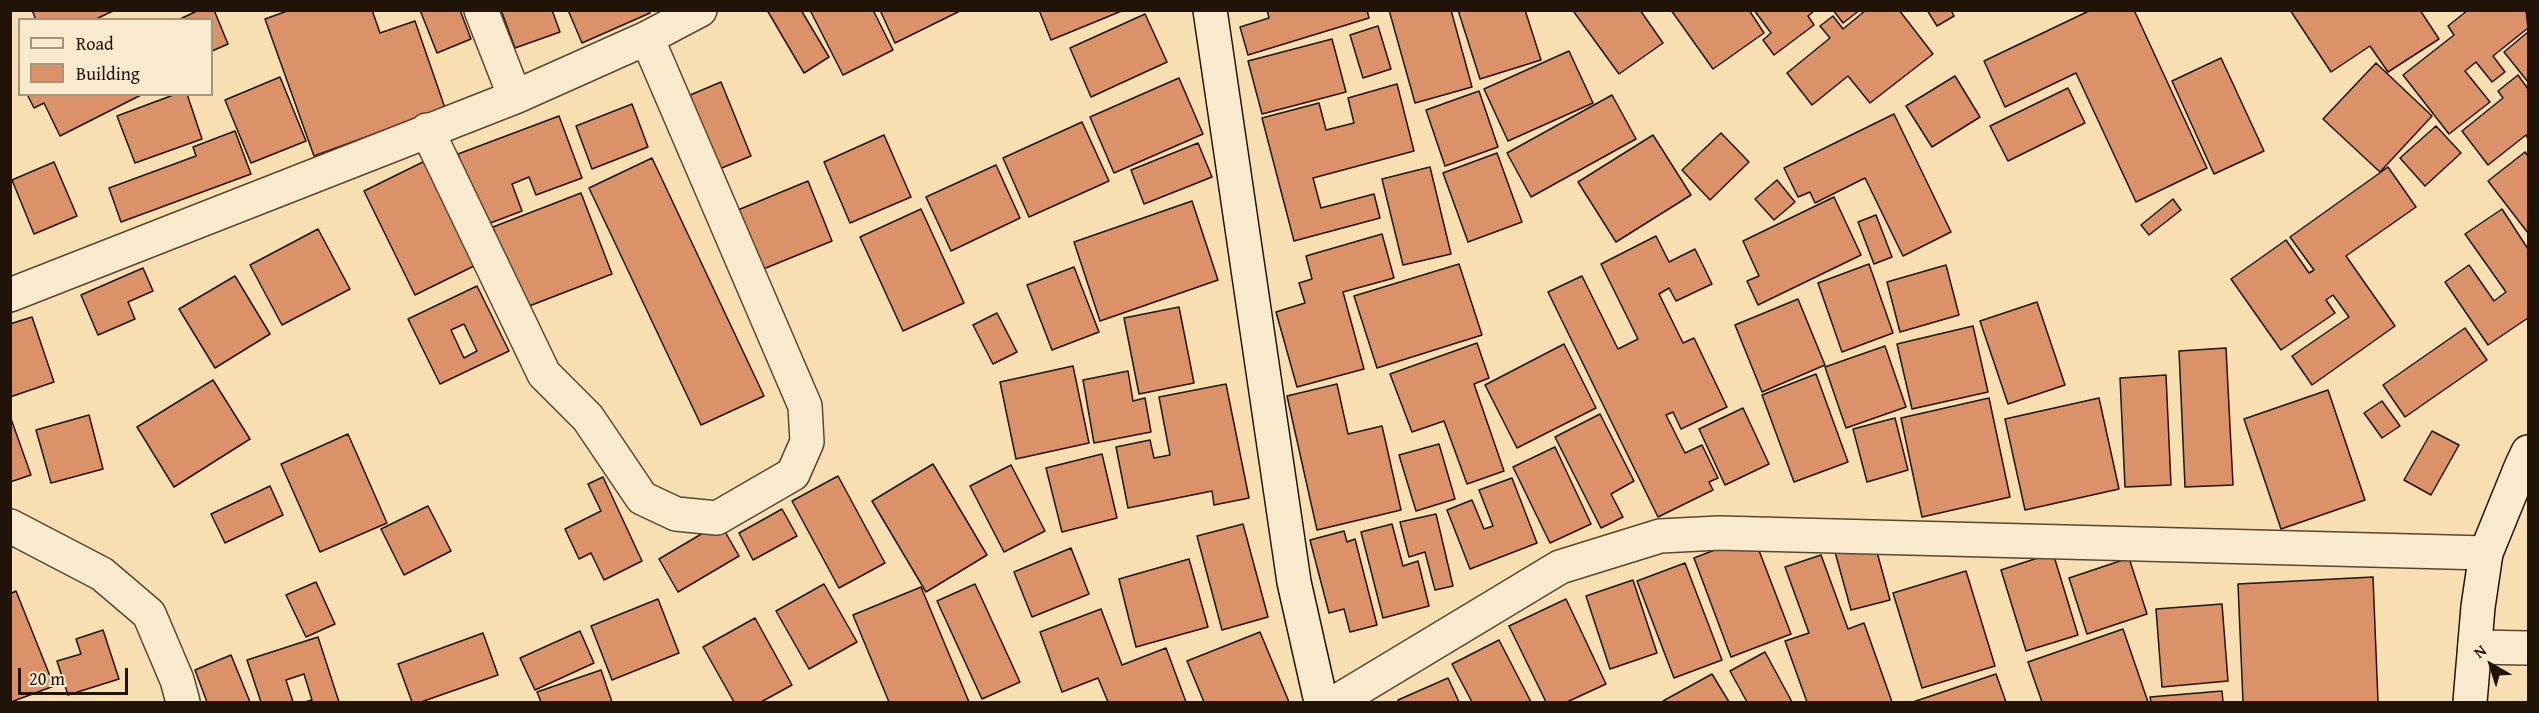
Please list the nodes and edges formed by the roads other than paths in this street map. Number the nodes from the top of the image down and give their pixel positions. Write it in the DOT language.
graph roads {
  1 [pos="481,10"];
  2 [pos="700,10"];
  3 [pos="1210,10"];
  4 [pos="647,38"];
  5 [pos="515,97"];
  6 [pos="428,130"];
  7 [pos="10,295"];
  8 [pos="2529,452"];
  9 [pos="10,526"];
  10 [pos="2486,553"];
  11 [pos="2475,647"];
  12 [pos="2529,648"];
  13 [pos="183,702"];
  14 [pos="1321,702"];
  15 [pos="1336,702"];
  16 [pos="2470,702"];
  1 -- 5 [label="street"];
  2 -- 4 [label="street"];
  3 -- 14 [label="street"];
  4 -- 5 [label="street"];
  4 -- 6 [label="street"];
  5 -- 6 [label="street"];
  6 -- 7 [label="street"];
  8 -- 10 [label="street"];
  9 -- 13 [label="street"];
  10 -- 11 [label="street"];
  10 -- 15 [label="street"];
  11 -- 12 [label="street"];
  11 -- 16 [label="street"];
}
